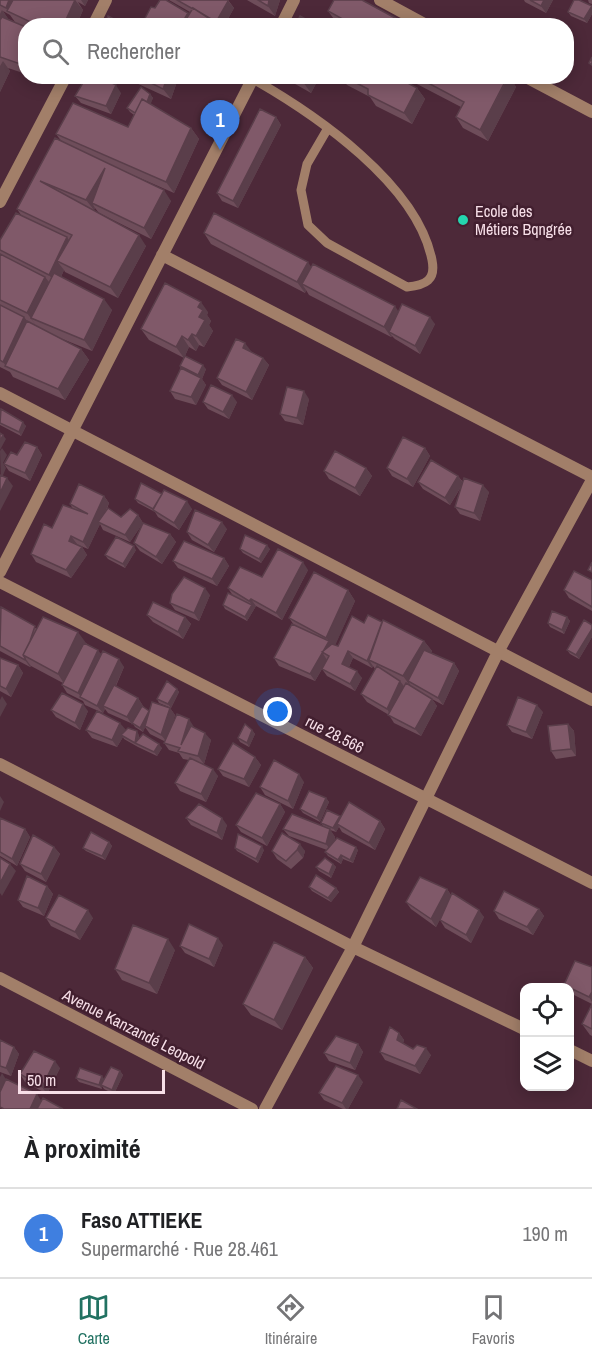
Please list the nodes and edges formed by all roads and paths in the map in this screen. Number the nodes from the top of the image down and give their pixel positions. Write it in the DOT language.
graph roads {
  1 [pos="106,0"];
  2 [pos="294,0"];
  3 [pos="380,0"];
  4 [pos="97,18"];
  5 [pos="285,18"];
  6 [pos="413,18"];
  7 [pos="62,84"];
  8 [pos="251,84"];
  9 [pos="263,84"];
  10 [pos="539,84"];
  11 [pos="592,112"];
  12 [pos="328,129"];
  13 [pos="0,202"];
  14 [pos="162,255"];
  15 [pos="0,393"];
  16 [pos="71,429"];
  17 [pos="592,478"];
  18 [pos="0,572"];
  19 [pos="0,582"];
  20 [pos="498,652"];
  21 [pos="592,700"];
  22 [pos="0,764"];
  23 [pos="426,799"];
  24 [pos="592,883"];
  25 [pos="353,947"];
  26 [pos="0,978"];
  27 [pos="520,1027"];
  28 [pos="574,1052"];
  29 [pos="592,1061"];
  30 [pos="252,1109"];
  31 [pos="265,1109"];
  1 -- 4 [label="street"];
  2 -- 5 [label="street"];
  3 -- 6 [label="street"];
  7 -- 13 [label="street"];
  8 -- 14 [label="street"];
  9 -- 12 [label="lane"];
  10 -- 11 [label="street"];
  12 -- 12 [label="lane"];
  14 -- 16 [label="street"];
  14 -- 17 [label="street"];
  15 -- 16 [label="street"];
  16 -- 18 [label="street"];
  16 -- 20 [label="street"];
  17 -- 20 [label="street"];
  19 -- 23 [label="street, rue 28.566"];
  20 -- 21 [label="street"];
  20 -- 23 [label="street"];
  22 -- 25 [label="street"];
  23 -- 24 [label="street, rue 28.566"];
  23 -- 25 [label="street"];
  25 -- 27 [label="street"];
  25 -- 31 [label="street"];
  26 -- 30 [label="street, Avenue Kanzandé Leopold"];
  28 -- 29 [label="street"];
}
